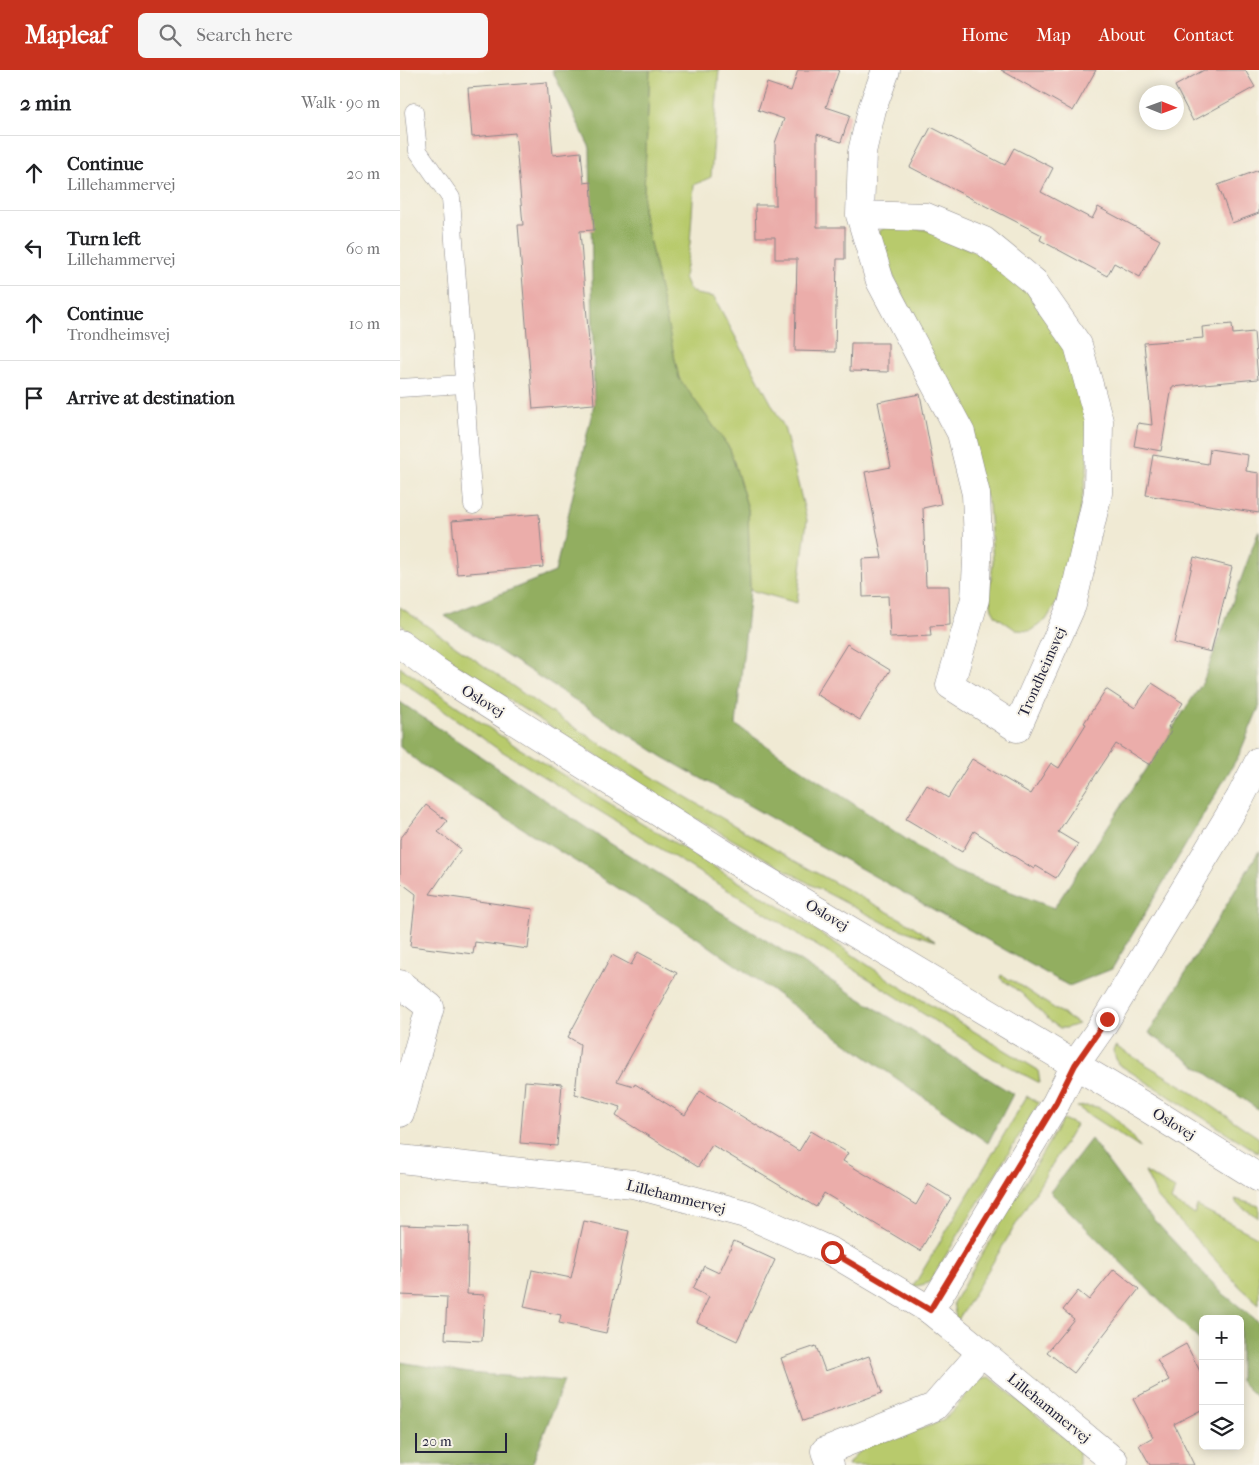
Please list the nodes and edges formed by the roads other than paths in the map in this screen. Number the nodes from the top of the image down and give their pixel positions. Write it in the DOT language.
graph roads {
  1 [pos="886,70"];
  2 [pos="414,112"];
  3 [pos="860,215"];
  4 [pos="464,384"];
  5 [pos="400,388"];
  6 [pos="472,506"];
  7 [pos="400,644"];
  8 [pos="1259,762"];
  9 [pos="400,984"];
  10 [pos="1075,1065"];
  11 [pos="400,1113"];
  12 [pos="400,1159"];
  13 [pos="1259,1178"];
  14 [pos="930,1310"];
  15 [pos="981,1353"];
  16 [pos="830,1465"];
  17 [pos="1111,1465"];
  1 -- 3 [label="street, Trondheimsvej"];
  2 -- 4 [label="lane"];
  3 -- 3 [label="street, Trondheimsvej"];
  4 -- 5 [label="lane"];
  4 -- 6 [label="lane"];
  7 -- 10 [label="street, Oslovej"];
  8 -- 10 [label="street"];
  9 -- 11 [label="street"];
  10 -- 13 [label="street, Oslovej"];
  10 -- 14 [label="street"];
  12 -- 14 [label="street, Lillehammervej"];
  14 -- 15 [label="street, Lillehammervej"];
  15 -- 16 [label="street"];
  15 -- 17 [label="street, Lillehammervej"];
}
